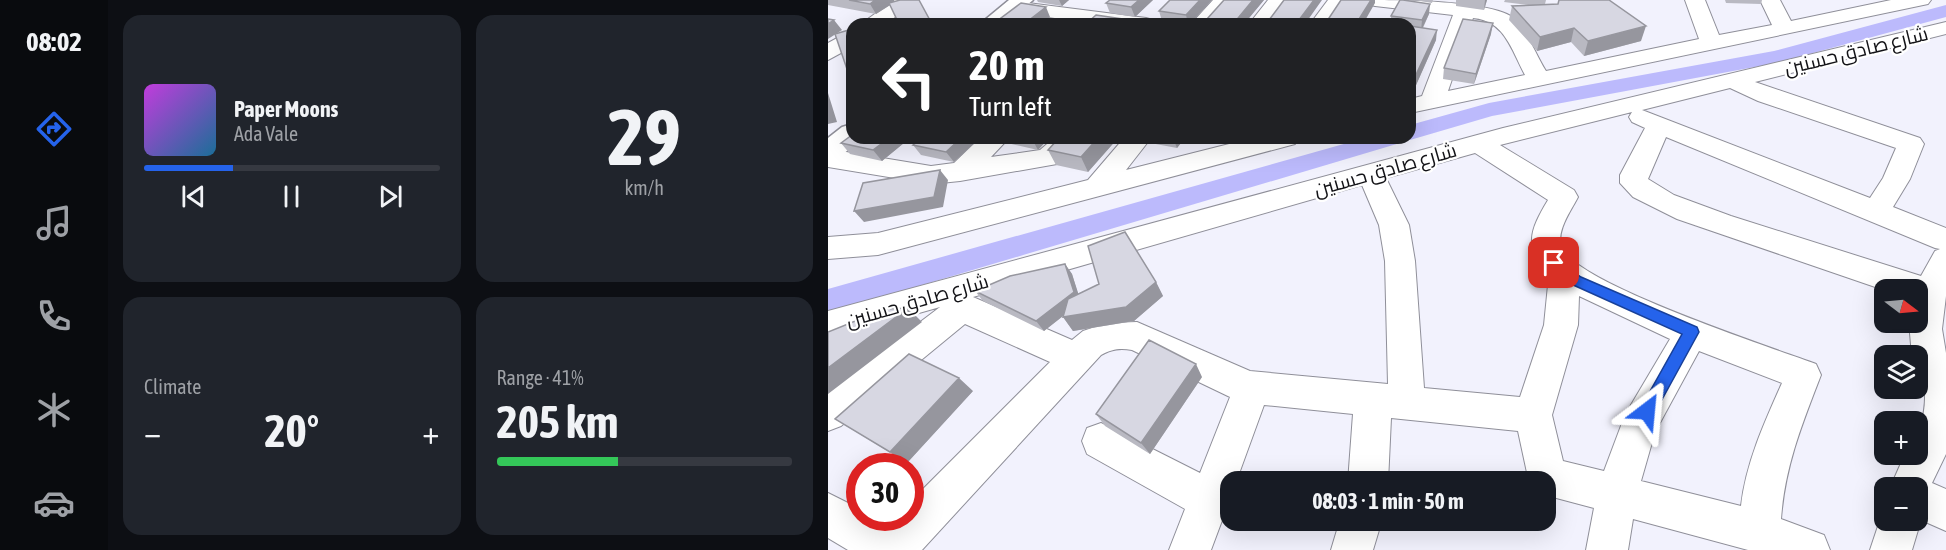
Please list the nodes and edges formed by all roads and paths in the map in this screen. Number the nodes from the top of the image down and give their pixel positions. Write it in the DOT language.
graph roads {
  1 [pos="907,0"];
  2 [pos="1083,0"];
  3 [pos="1123,0"];
  4 [pos="1224,0"];
  5 [pos="1279,0"];
  6 [pos="1338,0"];
  7 [pos="1695,0"];
  8 [pos="1770,0"];
  9 [pos="1921,0"];
  10 [pos="1386,1"];
  11 [pos="1018,4"];
  12 [pos="1452,6"];
  13 [pos="1497,7"];
  14 [pos="1855,7"];
  15 [pos="1163,8"];
  16 [pos="881,18"];
  17 [pos="999,18"];
  18 [pos="1058,18"];
  19 [pos="1062,18"];
  20 [pos="1103,18"];
  21 [pos="1153,18"];
  22 [pos="1208,18"];
  23 [pos="1265,18"];
  24 [pos="1325,18"];
  25 [pos="1381,18"];
  26 [pos="1946,28"];
  27 [pos="1785,30"];
  28 [pos="1636,34"];
  29 [pos="1917,35"];
  30 [pos="846,41"];
  31 [pos="1712,45"];
  32 [pos="1946,47"];
  33 [pos="828,53"];
  34 [pos="1662,55"];
  35 [pos="1539,79"];
  36 [pos="1731,81"];
  37 [pos="1432,101"];
  38 [pos="1416,105"];
  39 [pos="1620,108"];
  40 [pos="1659,125"];
  41 [pos="846,138"];
  42 [pos="1478,143"];
  43 [pos="990,144"];
  44 [pos="1063,144"];
  45 [pos="1133,144"];
  46 [pos="1199,144"];
  47 [pos="1258,144"];
  48 [pos="828,152"];
  49 [pos="828,158"];
  50 [pos="1185,163"];
  51 [pos="960,172"];
  52 [pos="1370,173"];
  53 [pos="1098,186"];
  54 [pos="1876,211"];
  55 [pos="1946,240"];
  56 [pos="828,248"];
  57 [pos="1946,259"];
  58 [pos="1565,273"];
  59 [pos="1930,292"];
  60 [pos="957,299"];
  61 [pos="828,325"];
  62 [pos="1692,332"];
  63 [pos="1077,358"];
  64 [pos="1945,383"];
  65 [pos="1252,388"];
  66 [pos="1390,401"];
  67 [pos="828,414"];
  68 [pos="1533,415"];
  69 [pos="1101,441"];
  70 [pos="1371,471"];
  71 [pos="1914,477"];
  72 [pos="1617,494"];
  73 [pos="1209,500"];
  74 [pos="1928,502"];
  75 [pos="1946,510"];
  76 [pos="828,514"];
  77 [pos="1358,531"];
  78 [pos="1897,531"];
  79 [pos="1759,532"];
  80 [pos="875,547"];
  81 [pos="1190,550"];
  82 [pos="1352,550"];
  83 [pos="1607,550"];
  84 [pos="1807,550"];
  85 [pos="1891,550"];
  1 -- 16 [label="street"];
  2 -- 19 [label="street"];
  3 -- 20 [label="street"];
  4 -- 22 [label="street"];
  5 -- 23 [label="street"];
  6 -- 24 [label="street"];
  7 -- 31 [label="street"];
  8 -- 27 [label="street"];
  9 -- 14 [label="street, شارع صادق حسنين"];
  10 -- 12 [label="street"];
  10 -- 25 [label="street"];
  11 -- 17 [label="main road"];
  11 -- 18 [label="street"];
  12 -- 13 [label="street"];
  12 -- 37 [label="street"];
  13 -- 35 [label="street"];
  14 -- 27 [label="street, شارع صادق حسنين"];
  15 -- 21 [label="street"];
  26 -- 29 [label="street, شارع صادق حسنين"];
  27 -- 31 [label="street, شارع صادق حسنين"];
  28 -- 34 [label="street"];
  29 -- 32 [label="street"];
  29 -- 36 [label="street, شارع صادق حسنين"];
  30 -- 33 [label="street"];
  31 -- 34 [label="street, شارع صادق حسنين"];
  34 -- 35 [label="street, شارع صادق حسنين"];
  35 -- 37 [label="street, شارع صادق حسنين"];
  36 -- 39 [label="street, شارع صادق حسنين"];
  36 -- 54 [label="street"];
  37 -- 38 [label="street, شارع صادق حسنين"];
  39 -- 40 [label="street"];
  39 -- 42 [label="street, شارع صادق حسنين"];
  40 -- 54 [label="street"];
  40 -- 59 [label="street"];
  41 -- 48 [label="main road"];
  42 -- 52 [label="street, شارع صادق حسنين"];
  42 -- 58 [label="street"];
  43 -- 51 [label="street"];
  44 -- 51 [label="street"];
  45 -- 53 [label="street"];
  46 -- 50 [label="street"];
  47 -- 50 [label="street"];
  49 -- 51 [label="street"];
  50 -- 53 [label="street"];
  52 -- 60 [label="street, شارع صادق حسنين"];
  52 -- 66 [label="street"];
  53 -- 56 [label="street"];
  54 -- 55 [label="street"];
  57 -- 59 [label="street"];
  58 -- 62 [label="street"];
  58 -- 68 [label="street"];
  59 -- 64 [label="street"];
  60 -- 61 [label="street, شارع صادق حسنين"];
  60 -- 63 [label="street"];
  60 -- 67 [label="street"];
  62 -- 72 [label="street"];
  62 -- 79 [label="street"];
  63 -- 65 [label="street"];
  63 -- 80 [label="street"];
  64 -- 71 [label="street"];
  65 -- 66 [label="street"];
  65 -- 73 [label="street"];
  66 -- 68 [label="street"];
  66 -- 70 [label="street"];
  68 -- 72 [label="street"];
  69 -- 73 [label="street"];
  72 -- 79 [label="street"];
  72 -- 83 [label="street"];
  73 -- 81 [label="street"];
  74 -- 75 [label="street"];
  76 -- 80 [label="street"];
  77 -- 82 [label="street"];
  78 -- 85 [label="street"];
  79 -- 84 [label="street"];
}
